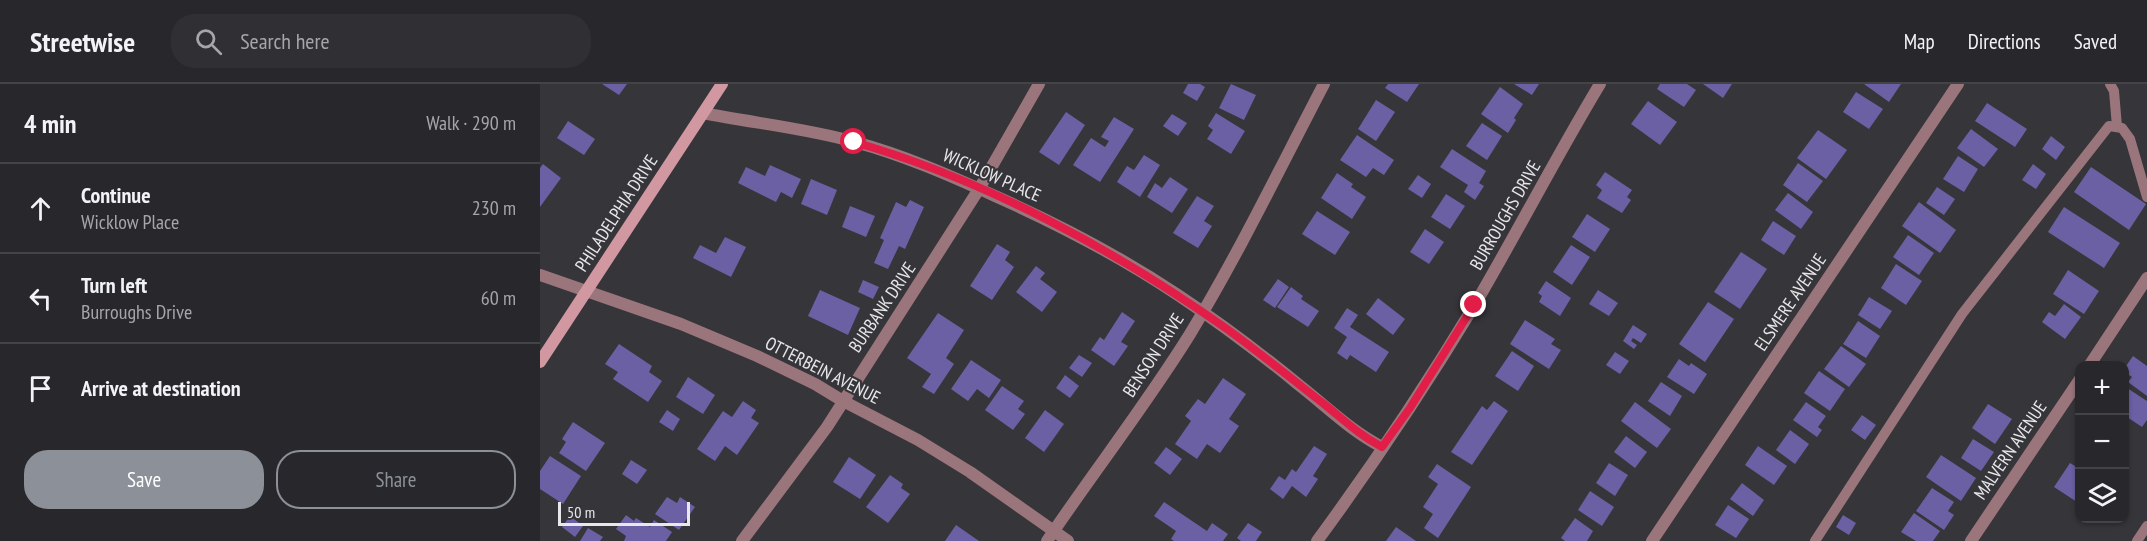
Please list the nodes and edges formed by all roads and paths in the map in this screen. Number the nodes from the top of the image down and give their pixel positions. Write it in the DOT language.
graph roads {
  1 [pos="722,84"];
  2 [pos="1039,84"];
  3 [pos="1324,84"];
  4 [pos="1600,84"];
  5 [pos="1958,84"];
  6 [pos="2110,84"];
  7 [pos="703,113"];
  8 [pos="2113,126"];
  9 [pos="979,189"];
  10 [pos="2147,197"];
  11 [pos="540,274"];
  12 [pos="2147,278"];
  13 [pos="587,290"];
  14 [pos="1202,312"];
  15 [pos="2092,361"];
  16 [pos="540,362"];
  17 [pos="2075,385"];
  18 [pos="843,401"];
  19 [pos="1382,447"];
  20 [pos="2147,526"];
  21 [pos="1051,536"];
  22 [pos="742,541"];
  23 [pos="1068,541"];
  24 [pos="1317,541"];
  25 [pos="1652,541"];
  26 [pos="1815,541"];
  27 [pos="1971,541"];
  28 [pos="2137,541"];
  1 -- 7 [label="main road, PHILADELPHIA DRIVE"];
  2 -- 9 [label="street, BURBANK DRIVE"];
  3 -- 14 [label="street, BENSON DRIVE"];
  4 -- 19 [label="street, BURROUGHS DRIVE"];
  5 -- 25 [label="street, ELSMERE AVENUE"];
  6 -- 8 [label="lane"];
  7 -- 9 [label="street, WICKLOW PLACE"];
  7 -- 13 [label="main road, PHILADELPHIA DRIVE"];
  8 -- 10 [label="lane"];
  8 -- 26 [label="lane"];
  9 -- 14 [label="street, WICKLOW PLACE"];
  9 -- 18 [label="street, BURBANK DRIVE"];
  11 -- 13 [label="street, OTTERBEIN AVENUE"];
  12 -- 15 [label="street"];
  13 -- 16 [label="main road, PHILADELPHIA DRIVE"];
  13 -- 18 [label="street, OTTERBEIN AVENUE"];
  14 -- 19 [label="street, WICKLOW PLACE"];
  14 -- 21 [label="street, BENSON DRIVE"];
  17 -- 27 [label="street, MALVERN AVENUE"];
  18 -- 21 [label="street, OTTERBEIN AVENUE"];
  18 -- 22 [label="street, BURBANK DRIVE"];
  19 -- 24 [label="street, BURROUGHS DRIVE"];
  20 -- 28 [label="lane"];
  21 -- 23 [label="street, OTTERBEIN AVENUE"];
}
